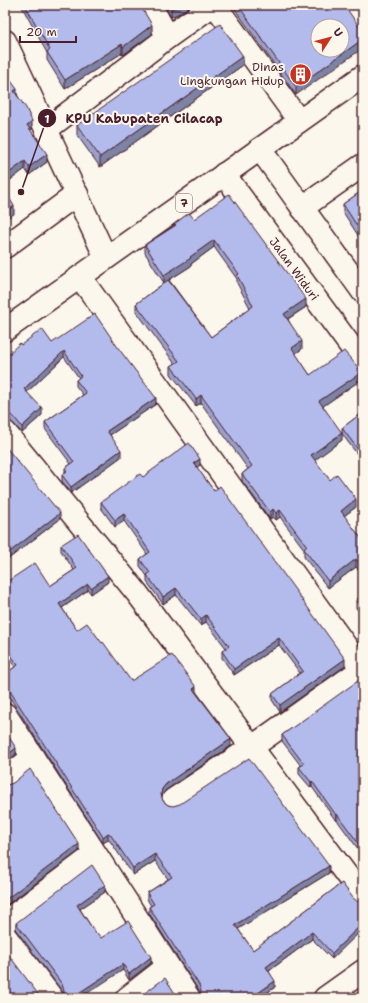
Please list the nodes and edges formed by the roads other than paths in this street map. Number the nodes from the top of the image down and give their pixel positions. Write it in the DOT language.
graph roads {
  1 [pos="150,5"];
  2 [pos="214,5"];
  3 [pos="168,37"];
  4 [pos="5,41"];
  5 [pos="363,76"];
  6 [pos="299,121"];
  7 [pos="46,129"];
  8 [pos="260,149"];
  9 [pos="363,165"];
  10 [pos="224,174"];
  11 [pos="77,194"];
  12 [pos="302,208"];
  13 [pos="5,247"];
  14 [pos="106,258"];
  15 [pos="80,277"];
  16 [pos="363,292"];
  17 [pos="5,330"];
  18 [pos="363,363"];
  19 [pos="5,432"];
  20 [pos="362,670"];
  21 [pos="5,714"];
  22 [pos="252,747"];
  23 [pos="33,757"];
  24 [pos="5,779"];
  25 [pos="173,800"];
  26 [pos="95,854"];
  27 [pos="363,897"];
  28 [pos="5,922"];
  29 [pos="5,936"];
  30 [pos="168,966"];
  31 [pos="354,984"];
  32 [pos="52,998"];
  33 [pos="128,998"];
  34 [pos="189,998"];
  35 [pos="325,998"];
  1 -- 3 [label="main road"];
  2 -- 3 [label="main road"];
  2 -- 6 [label="main road"];
  3 -- 7 [label="main road"];
  4 -- 7 [label="main road"];
  5 -- 6 [label="main road, 7"];
  6 -- 8 [label="main road, 7"];
  7 -- 11 [label="main road"];
  8 -- 10 [label="main road, 7"];
  8 -- 12 [label="main road"];
  9 -- 12 [label="main road"];
  10 -- 14 [label="main road, 7"];
  10 -- 18 [label="main road, Jalan Widuri"];
  11 -- 13 [label="main road"];
  11 -- 14 [label="main road"];
  12 -- 16 [label="main road"];
  14 -- 15 [label="main road, 7"];
  15 -- 17 [label="main road, 7"];
  15 -- 20 [label="main road"];
  19 -- 22 [label="main road"];
  20 -- 22 [label="main road"];
  21 -- 23 [label="main road"];
  22 -- 25 [label="main road"];
  22 -- 27 [label="main road"];
  23 -- 24 [label="main road"];
  23 -- 26 [label="main road"];
  26 -- 28 [label="main road"];
  26 -- 30 [label="main road"];
  29 -- 32 [label="main road"];
  30 -- 33 [label="main road"];
  30 -- 34 [label="main road"];
  31 -- 35 [label="main road"];
}
